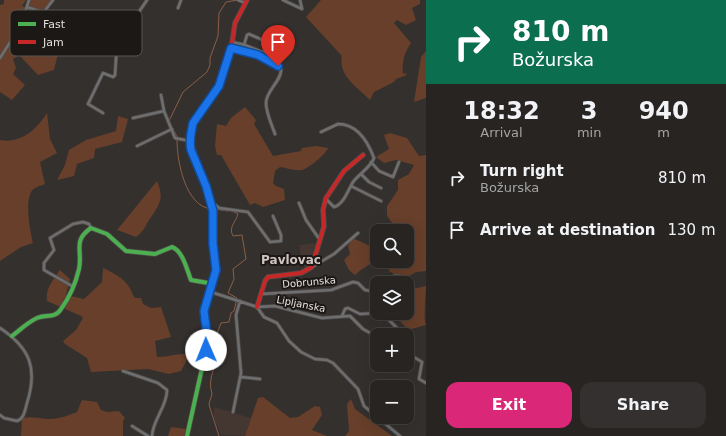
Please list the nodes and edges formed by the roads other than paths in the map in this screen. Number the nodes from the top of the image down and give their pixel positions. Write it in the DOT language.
graph roads {
  1 [pos="29,0"];
  2 [pos="53,0"];
  3 [pos="147,0"];
  4 [pos="181,0"];
  5 [pos="283,0"];
  6 [pos="300,0"];
  7 [pos="243,1"];
  8 [pos="28,7"];
  9 [pos="178,8"];
  10 [pos="27,10"];
  11 [pos="36,10"];
  12 [pos="45,10"];
  13 [pos="140,10"];
  14 [pos="232,42"];
  15 [pos="267,42"];
  16 [pos="10,43"];
  17 [pos="244,45"];
  18 [pos="231,48"];
  19 [pos="116,56"];
  20 [pos="272,56"];
  21 [pos="0,58"];
  22 [pos="160,95"];
  23 [pos="164,111"];
  24 [pos="103,114"];
  25 [pos="133,118"];
  26 [pos="172,129"];
  27 [pos="321,132"];
  28 [pos="275,134"];
  29 [pos="190,142"];
  30 [pos="137,146"];
  31 [pos="363,156"];
  32 [pos="372,162"];
  33 [pos="399,162"];
  34 [pos="361,174"];
  35 [pos="351,186"];
  36 [pos="381,188"];
  37 [pos="326,199"];
  38 [pos="381,201"];
  39 [pos="299,203"];
  40 [pos="212,204"];
  41 [pos="273,216"];
  42 [pos="91,228"];
  43 [pos="358,233"];
  44 [pos="320,240"];
  45 [pos="312,267"];
  46 [pos="214,284"];
  47 [pos="72,286"];
  48 [pos="370,291"];
  49 [pos="211,292"];
  50 [pos="261,294"];
  51 [pos="239,301"];
  52 [pos="257,307"];
  53 [pos="370,313"];
  54 [pos="342,316"];
  55 [pos="389,320"];
  56 [pos="0,328"];
  57 [pos="397,328"];
  58 [pos="370,333"];
  59 [pos="12,336"];
  60 [pos="414,357"];
  61 [pos="124,371"];
  62 [pos="241,377"];
  63 [pos="260,379"];
  64 [pos="426,383"];
  65 [pos="233,412"];
  66 [pos="0,415"];
  67 [pos="132,426"];
  68 [pos="148,436"];
  69 [pos="152,436"];
  70 [pos="188,436"];
  71 [pos="400,436"];
  1 -- 8 [label="street"];
  2 -- 12 [label="street"];
  3 -- 13 [label="street"];
  4 -- 9 [label="street"];
  5 -- 6 [label="street"];
  7 -- 14 [label="street"];
  8 -- 10 [label="street"];
  8 -- 11 [label="street"];
  14 -- 17 [label="street"];
  14 -- 18 [label="street"];
  15 -- 17 [label="street"];
  16 -- 21 [label="street"];
  17 -- 20 [label="street"];
  18 -- 28 [label="street"];
  18 -- 29 [label="street"];
  19 -- 24 [label="street"];
  22 -- 23 [label="street"];
  23 -- 25 [label="street"];
  23 -- 26 [label="street"];
  26 -- 29 [label="street"];
  26 -- 30 [label="street"];
  27 -- 32 [label="street"];
  29 -- 40 [label="street"];
  31 -- 37 [label="street"];
  32 -- 33 [label="street"];
  32 -- 34 [label="street"];
  34 -- 35 [label="street"];
  34 -- 36 [label="street"];
  35 -- 37 [label="street"];
  35 -- 38 [label="street"];
  37 -- 44 [label="street"];
  39 -- 44 [label="street"];
  40 -- 41 [label="street"];
  40 -- 46 [label="street"];
  42 -- 46 [label="street"];
  42 -- 47 [label="street"];
  42 -- 47 [label="street"];
  43 -- 45 [label="street"];
  44 -- 45 [label="street"];
  45 -- 50 [label="street"];
  46 -- 49 [label="street"];
  47 -- 59 [label="street"];
  48 -- 50 [label="street, Dobrunska"];
  49 -- 51 [label="street, Lipljanska"];
  49 -- 70 [label="street"];
  50 -- 52 [label="street"];
  51 -- 52 [label="street, Lipljanska"];
  51 -- 62 [label="street"];
  52 -- 54 [label="street, Lipljanska"];
  52 -- 71 [label="street"];
  53 -- 54 [label="street, Lipljanska"];
  54 -- 58 [label="street"];
  55 -- 57 [label="street, Lipljanska"];
  56 -- 59 [label="street"];
  59 -- 66 [label="street"];
  60 -- 64 [label="street"];
  61 -- 69 [label="street"];
  62 -- 63 [label="street"];
  62 -- 65 [label="street"];
  67 -- 68 [label="street"];
}
